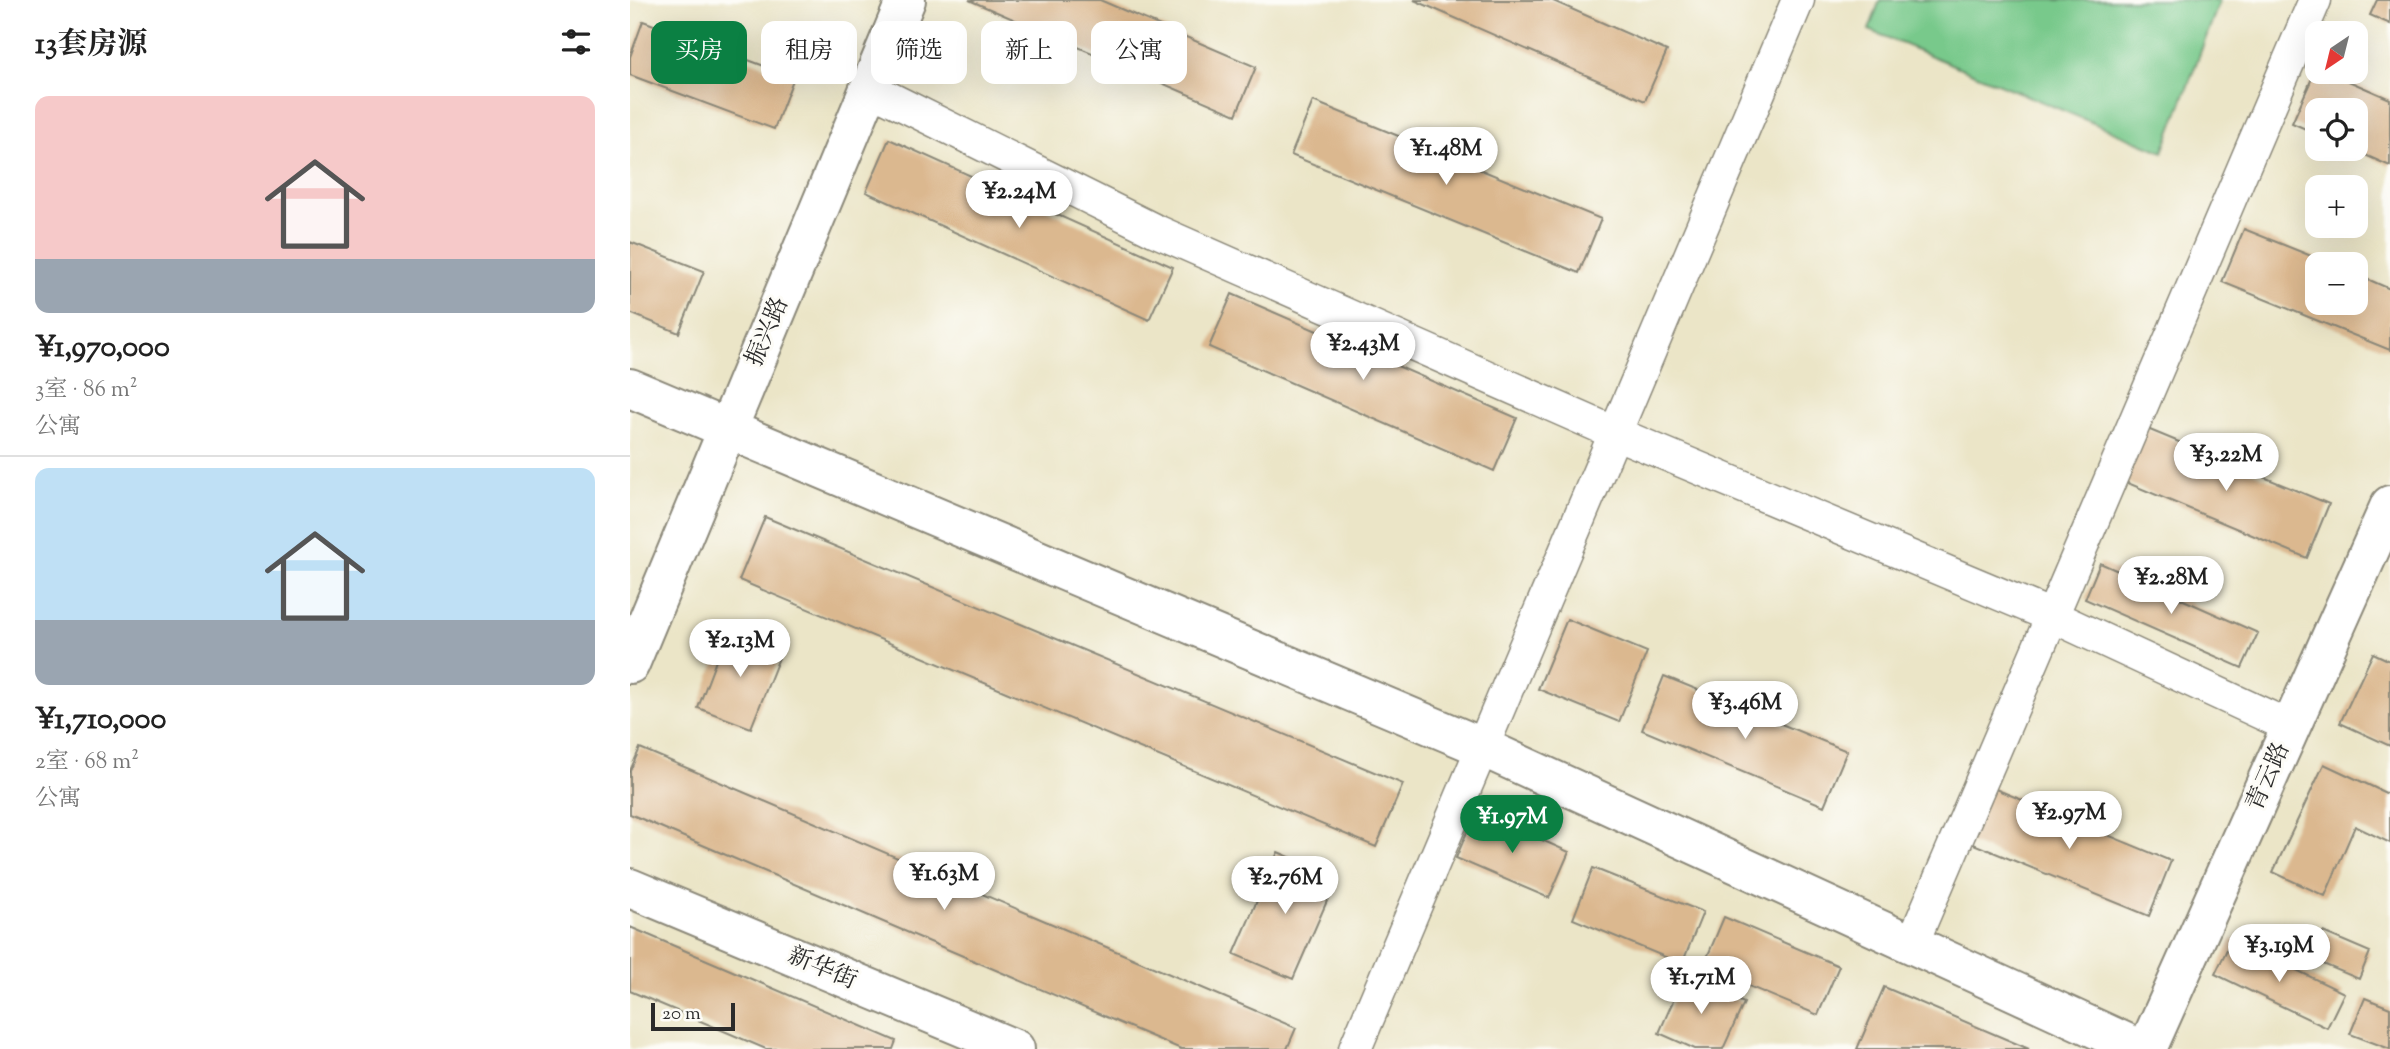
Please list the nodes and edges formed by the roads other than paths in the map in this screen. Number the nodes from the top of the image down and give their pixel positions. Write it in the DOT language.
graph roads {
  1 [pos="1798,0"];
  2 [pos="2315,0"];
  3 [pos="902,1"];
  4 [pos="869,88"];
  5 [pos="630,388"];
  6 [pos="727,430"];
  7 [pos="1615,433"];
  8 [pos="2390,505"];
  9 [pos="2052,616"];
  10 [pos="630,664"];
  11 [pos="2291,727"];
  12 [pos="1482,747"];
  13 [pos="630,888"];
  14 [pos="1912,944"];
  15 [pos="1015,1049"];
  16 [pos="1354,1049"];
  17 [pos="2140,1049"];
  18 [pos="2147,1049"];
  1 -- 7 [label="street"];
  2 -- 9 [label="street"];
  3 -- 4 [label="street, 振兴路"];
  4 -- 6 [label="street, 振兴路"];
  4 -- 7 [label="street"];
  5 -- 6 [label="street"];
  6 -- 10 [label="street, 振兴路"];
  6 -- 12 [label="street"];
  7 -- 9 [label="street"];
  7 -- 12 [label="street"];
  8 -- 11 [label="street, 青云路"];
  9 -- 11 [label="street"];
  9 -- 14 [label="street"];
  11 -- 18 [label="street, 青云路"];
  12 -- 14 [label="street"];
  12 -- 16 [label="street"];
  13 -- 15 [label="street, 新华街"];
  14 -- 17 [label="street"];
}
